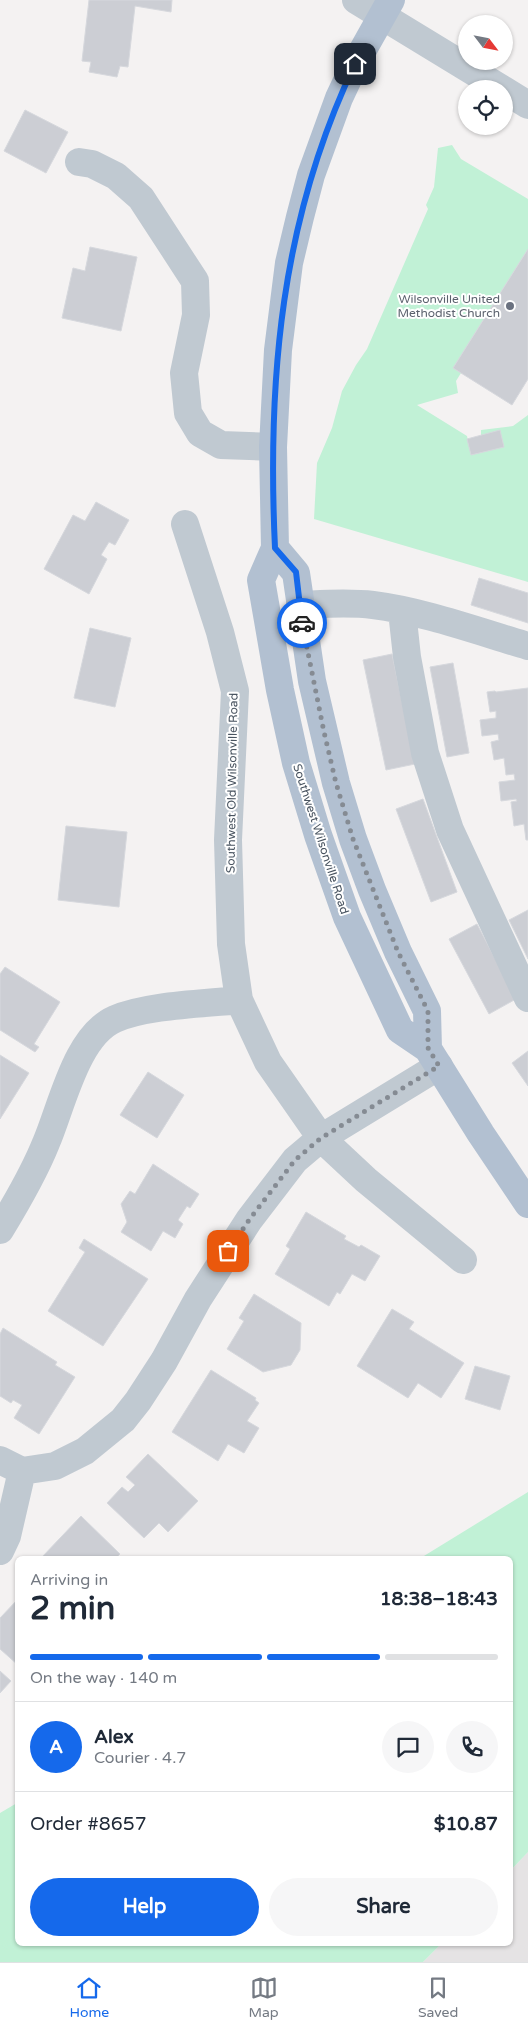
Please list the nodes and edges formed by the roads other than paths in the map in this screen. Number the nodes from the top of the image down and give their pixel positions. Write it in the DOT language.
graph roads {
  1 [pos="356,0"];
  2 [pos="387,7"];
  3 [pos="490,80"];
  4 [pos="513,95"];
  5 [pos="528,105"];
  6 [pos="79,162"];
  7 [pos="273,447"];
  8 [pos="184,524"];
  9 [pos="275,548"];
  10 [pos="300,605"];
  11 [pos="402,612"];
  12 [pos="528,646"];
  13 [pos="528,998"];
  14 [pos="239,1000"];
  15 [pos="433,1057"];
  16 [pos="321,1138"];
  17 [pos="528,1204"];
  18 [pos="0,1230"];
  19 [pos="463,1260"];
  20 [pos="11,1465"];
  21 [pos="0,1551"];
  1 -- 2 [label="street"];
  2 -- 3 [label="street"];
  2 -- 7 [label="main road, Southwest Wilsonville Road"];
  4 -- 5 [label="street"];
  6 -- 7 [label="street"];
  7 -- 9 [label="main road, Southwest Wilsonville Road"];
  8 -- 14 [label="street, Southwest Old Wilsonville Road"];
  9 -- 10 [label="main road"];
  9 -- 15 [label="main road, Southwest Wilsonville Road"];
  10 -- 11 [label="street"];
  10 -- 15 [label="main road"];
  11 -- 12 [label="street"];
  11 -- 13 [label="street"];
  14 -- 16 [label="street, Southwest Old Wilsonville Road"];
  14 -- 18 [label="street"];
  15 -- 16 [label="street"];
  15 -- 17 [label="main road, Southwest Wilsonville Road"];
  16 -- 19 [label="street, Southwest Old Wilsonville Road"];
  16 -- 20 [label="street"];
  20 -- 21 [label="street"];
}
